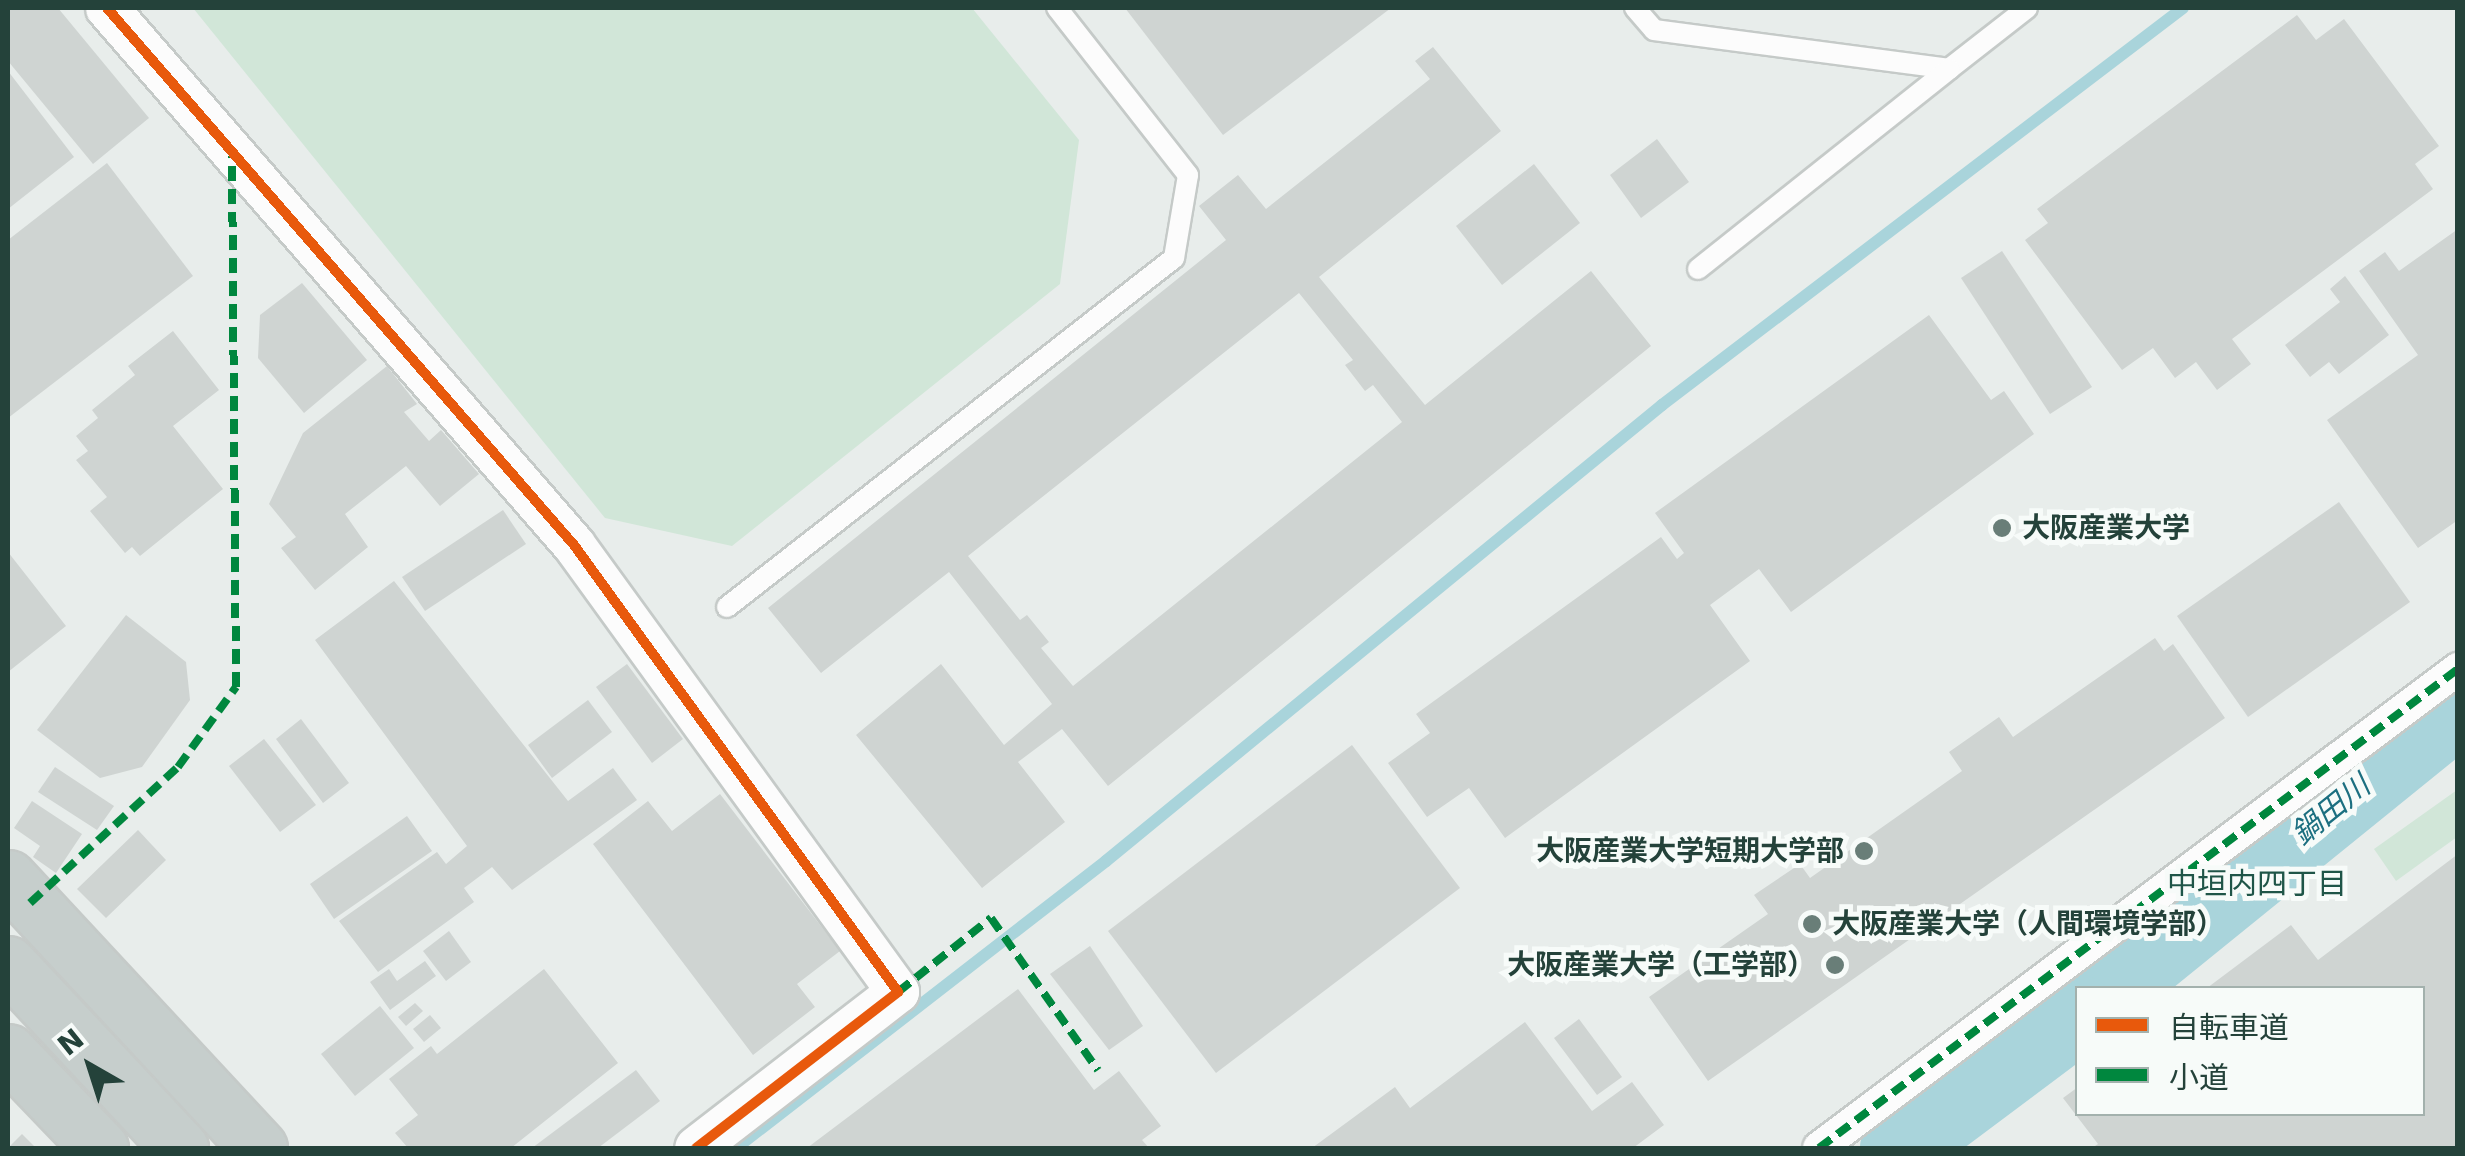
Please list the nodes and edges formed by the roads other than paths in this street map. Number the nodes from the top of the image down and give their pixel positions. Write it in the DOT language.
graph roads {
  1 [pos="107,8"];
  2 [pos="1056,8"];
  3 [pos="1634,8"];
  4 [pos="2026,8"];
  5 [pos="1949,69"];
  6 [pos="1698,269"];
  7 [pos="727,608"];
  8 [pos="2458,668"];
  9 [pos="8,878"];
  10 [pos="8,964"];
  11 [pos="8,1052"];
  12 [pos="100,1148"];
  13 [pos="180,1148"];
  14 [pos="259,1148"];
  15 [pos="696,1148"];
  16 [pos="1819,1148"];
  1 -- 15 [label="street"];
  2 -- 7 [label="lane"];
  3 -- 5 [label="lane"];
  4 -- 5 [label="lane"];
  5 -- 6 [label="lane"];
  8 -- 16 [label="street"];
  9 -- 14 [label="highway"];
  10 -- 13 [label="highway"];
  11 -- 12 [label="highway"];
}
